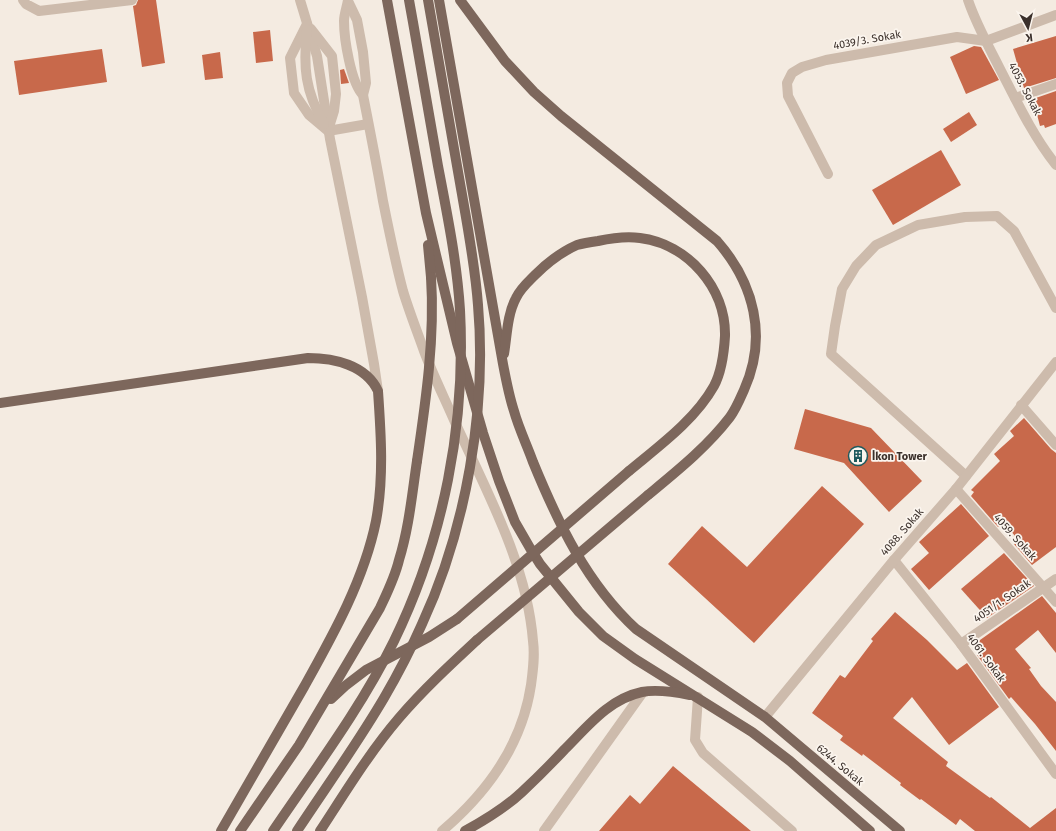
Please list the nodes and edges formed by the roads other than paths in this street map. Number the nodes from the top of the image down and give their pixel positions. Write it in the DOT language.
graph roads {
  1 [pos="23,0"];
  2 [pos="132,0"];
  3 [pos="300,0"];
  4 [pos="348,0"];
  5 [pos="387,0"];
  6 [pos="409,0"];
  7 [pos="428,0"];
  8 [pos="439,0"];
  9 [pos="460,0"];
  10 [pos="968,0"];
  11 [pos="110,2"];
  12 [pos="1056,15"];
  13 [pos="307,24"];
  14 [pos="986,41"];
  15 [pos="1056,84"];
  16 [pos="363,95"];
  17 [pos="1015,98"];
  18 [pos="368,124"];
  19 [pos="328,131"];
  20 [pos="1056,165"];
  21 [pos="828,174"];
  22 [pos="426,213"];
  23 [pos="1056,308"];
  24 [pos="1056,362"];
  25 [pos="503,364"];
  26 [pos="378,391"];
  27 [pos="0,403"];
  28 [pos="1021,405"];
  29 [pos="1056,445"];
  30 [pos="966,476"];
  31 [pos="956,489"];
  32 [pos="894,560"];
  33 [pos="1056,579"];
  34 [pos="1043,587"];
  35 [pos="1056,602"];
  36 [pos="961,644"];
  37 [pos="643,692"];
  38 [pos="698,697"];
  39 [pos="323,706"];
  40 [pos="765,717"];
  41 [pos="1056,774"];
  42 [pos="221,831"];
  43 [pos="240,831"];
  44 [pos="273,831"];
  45 [pos="296,831"];
  46 [pos="320,831"];
  47 [pos="442,831"];
  48 [pos="465,831"];
  49 [pos="544,831"];
  50 [pos="792,831"];
  51 [pos="870,831"];
  52 [pos="900,831"];
  1 -- 11 [label="street"];
  2 -- 11 [label="street"];
  3 -- 13 [label="street"];
  4 -- 16 [label="street"];
  4 -- 16 [label="street"];
  5 -- 22 [label="main road"];
  6 -- 44 [label="main road, bridge"];
  7 -- 45 [label="main road, bridge"];
  8 -- 25 [label="main road, 6244. Sokak"];
  9 -- 46 [label="main road, bridge"];
  10 -- 14 [label="street, 4053. Sokak"];
  12 -- 14 [label="street, 4039/3. Sokak"];
  13 -- 19 [label="street"];
  13 -- 19 [label="street"];
  13 -- 19 [label="street"];
  14 -- 17 [label="street, 4053. Sokak"];
  14 -- 21 [label="street, 4039/3. Sokak"];
  15 -- 17 [label="street"];
  16 -- 18 [label="street"];
  17 -- 20 [label="street, 4053. Sokak"];
  18 -- 19 [label="street"];
  18 -- 47 [label="street"];
  19 -- 26 [label="street"];
  22 -- 38 [label="main road"];
  22 -- 39 [label="main road, bridge"];
  23 -- 30 [label="street"];
  24 -- 28 [label="street, 4088. Sokak"];
  25 -- 39 [label="main road, bridge"];
  25 -- 40 [label="main road, 6244. Sokak"];
  26 -- 27 [label="main road"];
  26 -- 42 [label="main road"];
  28 -- 29 [label="street"];
  28 -- 30 [label="street, 4088. Sokak"];
  30 -- 31 [label="street, 4088. Sokak"];
  31 -- 32 [label="street, 4088. Sokak"];
  31 -- 34 [label="street, 4059. Sokak"];
  32 -- 36 [label="street, 4061. Sokak"];
  32 -- 40 [label="street, 4088. Sokak"];
  33 -- 34 [label="street, 4051/1. Sokak"];
  34 -- 35 [label="street, 4059. Sokak"];
  34 -- 36 [label="street, 4051/1. Sokak"];
  36 -- 41 [label="street, 4061. Sokak"];
  37 -- 38 [label="main road"];
  37 -- 48 [label="main road"];
  37 -- 49 [label="street"];
  38 -- 50 [label="street"];
  38 -- 51 [label="main road"];
  39 -- 43 [label="main road"];
  40 -- 52 [label="main road, 6244. Sokak"];
}
